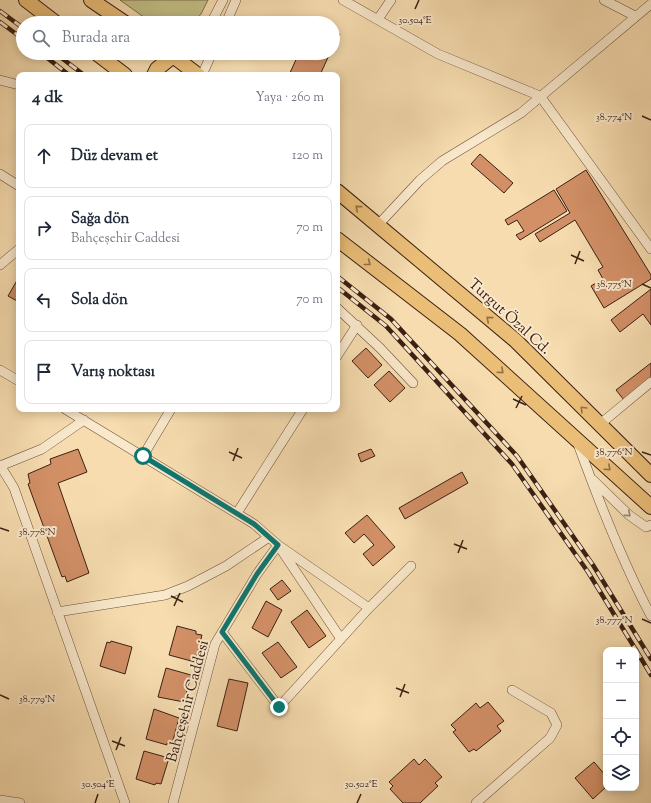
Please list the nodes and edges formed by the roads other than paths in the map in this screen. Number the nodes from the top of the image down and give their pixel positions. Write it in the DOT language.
graph roads {
  1 [pos="26,0"];
  2 [pos="91,0"];
  3 [pos="223,0"];
  4 [pos="236,0"];
  5 [pos="343,0"];
  6 [pos="391,0"];
  7 [pos="604,0"];
  8 [pos="651,4"];
  9 [pos="47,16"];
  10 [pos="115,16"];
  11 [pos="215,16"];
  12 [pos="229,16"];
  13 [pos="636,16"];
  14 [pos="378,19"];
  15 [pos="105,60"];
  16 [pos="167,60"];
  17 [pos="181,60"];
  18 [pos="209,60"];
  19 [pos="121,72"];
  20 [pos="156,72"];
  21 [pos="195,72"];
  22 [pos="203,72"];
  23 [pos="0,80"];
  24 [pos="16,84"];
  25 [pos="540,96"];
  26 [pos="0,174"];
  27 [pos="16,184"];
  28 [pos="340,194"];
  29 [pos="378,226"];
  30 [pos="340,241"];
  31 [pos="651,249"];
  32 [pos="16,252"];
  33 [pos="0,265"];
  34 [pos="340,311"];
  35 [pos="357,326"];
  36 [pos="340,352"];
  37 [pos="0,370"];
  38 [pos="16,379"];
  39 [pos="651,382"];
  40 [pos="413,383"];
  41 [pos="70,412"];
  42 [pos="169,412"];
  43 [pos="301,412"];
  44 [pos="84,420"];
  45 [pos="599,425"];
  46 [pos="577,440"];
  47 [pos="143,456"];
  48 [pos="0,465"];
  49 [pos="651,475"];
  50 [pos="590,477"];
  51 [pos="651,507"];
  52 [pos="237,513"];
  53 [pos="651,526"];
  54 [pos="269,537"];
  55 [pos="278,545"];
  56 [pos="411,566"];
  57 [pos="369,608"];
  58 [pos="58,612"];
  59 [pos="651,616"];
  60 [pos="222,632"];
  61 [pos="341,639"];
  62 [pos="512,690"];
  63 [pos="0,800"];
  64 [pos="20,803"];
  65 [pos="125,803"];
  66 [pos="173,803"];
  67 [pos="476,803"];
  1 -- 9 [label="main road"];
  2 -- 10 [label="main road"];
  3 -- 11 [label="street"];
  4 -- 12 [label="street"];
  5 -- 14 [label="street"];
  6 -- 14 [label="street"];
  7 -- 13 [label="street"];
  8 -- 13 [label="street"];
  13 -- 25 [label="street"];
  14 -- 25 [label="street"];
  15 -- 19 [label="main road"];
  16 -- 20 [label="main road"];
  17 -- 21 [label="main road"];
  18 -- 22 [label="street"];
  23 -- 24 [label="street"];
  25 -- 29 [label="street"];
  25 -- 31 [label="street"];
  26 -- 27 [label="street"];
  29 -- 28 [label="main road, Turgut Özal Cd., one-way"];
  45 -- 29 [label="main road, Turgut Özal Cd., one-way"];
  30 -- 46 [label="main road, one-way"];
  32 -- 33 [label="street"];
  34 -- 35 [label="street"];
  35 -- 36 [label="street"];
  35 -- 40 [label="street"];
  37 -- 38 [label="street"];
  39 -- 45 [label="street"];
  41 -- 44 [label="street"];
  42 -- 47 [label="street"];
  43 -- 52 [label="street"];
  44 -- 47 [label="street"];
  44 -- 48 [label="street"];
  45 -- 49 [label="main road, Turgut Özal Cd."];
  46 -- 50 [label="street"];
  46 -- 51 [label="main road, one-way"];
  47 -- 52 [label="street"];
  48 -- 58 [label="street"];
  50 -- 53 [label="street, one-way"];
  50 -- 59 [label="street"];
  52 -- 54 [label="street"];
  54 -- 55 [label="street"];
  54 -- 58 [label="street"];
  55 -- 57 [label="street"];
  55 -- 60 [label="street, Bahçeşehir Caddesi"];
  55 -- 61 [label="street"];
  56 -- 57 [label="street"];
  57 -- 61 [label="street"];
  58 -- 65 [label="street"];
  60 -- 61 [label="street"];
  60 -- 66 [label="street, Bahçeşehir Caddesi"];
  62 -- 67 [label="street"];
  63 -- 64 [label="street"];
}
